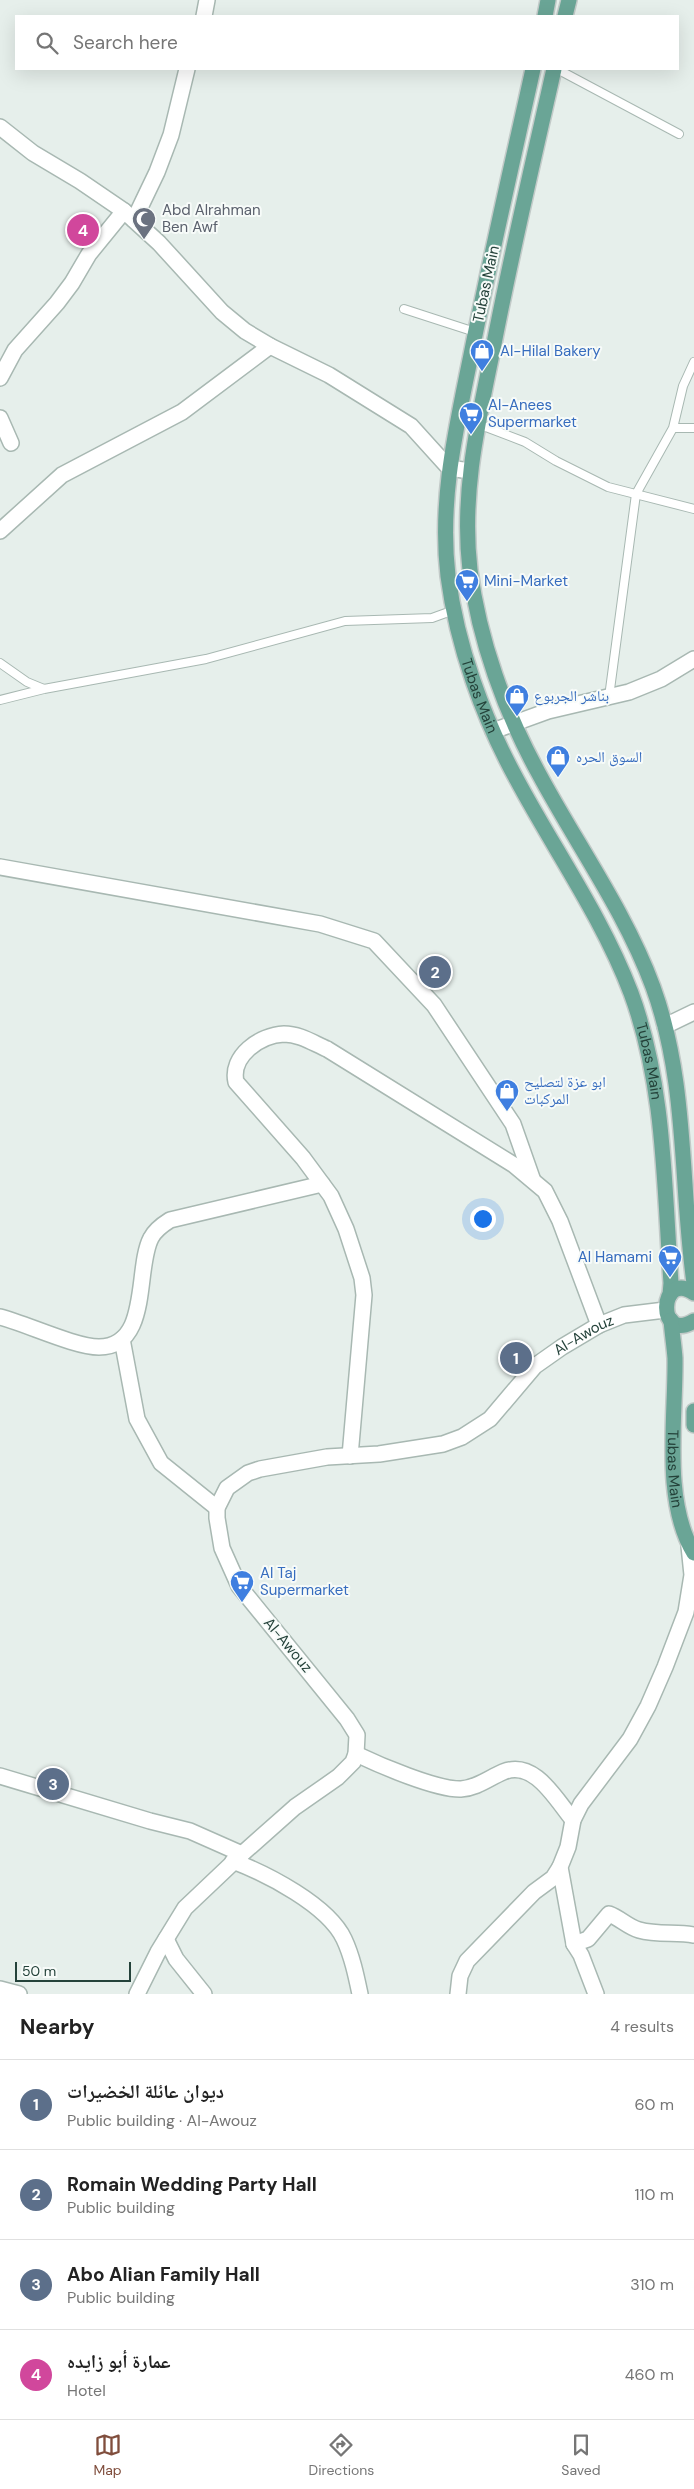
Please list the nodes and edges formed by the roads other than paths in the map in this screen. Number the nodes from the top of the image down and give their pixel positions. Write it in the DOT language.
graph roads {
  1 [pos="207,0"];
  2 [pos="548,0"];
  3 [pos="569,0"];
  4 [pos="204,15"];
  5 [pos="544,15"];
  6 [pos="565,15"];
  7 [pos="187,70"];
  8 [pos="533,70"];
  9 [pos="555,70"];
  10 [pos="557,70"];
  11 [pos="0,127"];
  12 [pos="679,134"];
  13 [pos="129,216"];
  14 [pos="404,309"];
  15 [pos="475,332"];
  16 [pos="270,346"];
  17 [pos="694,362"];
  18 [pos="0,378"];
  19 [pos="0,418"];
  20 [pos="478,424"];
  21 [pos="673,428"];
  22 [pos="694,428"];
  23 [pos="11,443"];
  24 [pos="449,468"];
  25 [pos="470,471"];
  26 [pos="636,494"];
  27 [pos="694,509"];
  28 [pos="0,531"];
  29 [pos="454,610"];
  30 [pos="694,660"];
  31 [pos="0,663"];
  32 [pos="44,689"];
  33 [pos="609,696"];
  34 [pos="0,700"];
  35 [pos="515,725"];
  36 [pos="493,731"];
  37 [pos="0,867"];
  38 [pos="694,1012"];
  39 [pos="665,1026"];
  40 [pos="532,1178"];
  41 [pos="322,1184"];
  42 [pos="694,1278"];
  43 [pos="694,1292"];
  44 [pos="670,1294"];
  45 [pos="668,1315"];
  46 [pos="0,1317"];
  47 [pos="694,1321"];
  48 [pos="599,1325"];
  49 [pos="122,1339"];
  50 [pos="694,1411"];
  51 [pos="694,1425"];
  52 [pos="350,1456"];
  53 [pos="217,1508"];
  54 [pos="692,1549"];
  55 [pos="356,1754"];
  56 [pos="0,1776"];
  57 [pos="573,1820"];
  58 [pos="237,1858"];
  59 [pos="560,1867"];
  60 [pos="694,1934"];
  61 [pos="166,1939"];
  62 [pos="574,1944"];
  63 [pos="0,1988"];
  64 [pos="19,1994"];
  65 [pos="137,1994"];
  66 [pos="204,1994"];
  67 [pos="360,1994"];
  68 [pos="458,1994"];
  69 [pos="596,1994"];
  1 -- 4 [label="street"];
  2 -- 5 [label="main road"];
  3 -- 6 [label="main road"];
  7 -- 13 [label="street"];
  8 -- 15 [label="main road, Tubas Main"];
  9 -- 20 [label="main road, Tubas Main"];
  10 -- 12 [label="lane"];
  11 -- 13 [label="street"];
  13 -- 16 [label="street"];
  13 -- 18 [label="street"];
  14 -- 15 [label="lane"];
  15 -- 24 [label="main road, Tubas Main"];
  16 -- 24 [label="street"];
  16 -- 28 [label="street"];
  17 -- 21 [label="lane"];
  19 -- 23 [label="street"];
  20 -- 25 [label="main road, Tubas Main"];
  20 -- 26 [label="lane"];
  21 -- 22 [label="lane"];
  21 -- 26 [label="lane"];
  24 -- 25 [label="street"];
  24 -- 29 [label="main road, Tubas Main"];
  25 -- 35 [label="main road, Tubas Main"];
  26 -- 27 [label="lane"];
  26 -- 33 [label="lane"];
  29 -- 32 [label="lane"];
  29 -- 36 [label="main road, Tubas Main"];
  30 -- 33 [label="street"];
  31 -- 32 [label="lane"];
  32 -- 34 [label="lane"];
  33 -- 35 [label="street"];
  35 -- 36 [label="street"];
  35 -- 39 [label="main road, Tubas Main"];
  36 -- 44 [label="main road, Tubas Main"];
  37 -- 40 [label="street"];
  38 -- 39 [label="street"];
  39 -- 42 [label="main road, Tubas Main"];
  40 -- 41 [label="street"];
  40 -- 48 [label="street"];
  41 -- 49 [label="street"];
  41 -- 52 [label="street"];
  43 -- 44 [label="main road"];
  44 -- 45 [label="main road, Tubas Main"];
  45 -- 47 [label="main road"];
  45 -- 48 [label="street, Al-Awouz"];
  45 -- 54 [label="main road, Tubas Main"];
  46 -- 49 [label="street"];
  48 -- 52 [label="street, Al-Awouz"];
  49 -- 53 [label="street"];
  50 -- 51 [label="main road, Tubas Main"];
  52 -- 53 [label="street, Al-Awouz"];
  53 -- 55 [label="street, Al-Awouz"];
  54 -- 57 [label="street"];
  55 -- 57 [label="street"];
  55 -- 58 [label="street"];
  56 -- 58 [label="street"];
  57 -- 59 [label="street"];
  58 -- 61 [label="street"];
  58 -- 67 [label="street"];
  59 -- 62 [label="street"];
  59 -- 68 [label="street"];
  60 -- 62 [label="street"];
  61 -- 65 [label="street"];
  61 -- 66 [label="street"];
  62 -- 69 [label="street"];
  63 -- 64 [label="street"];
}
